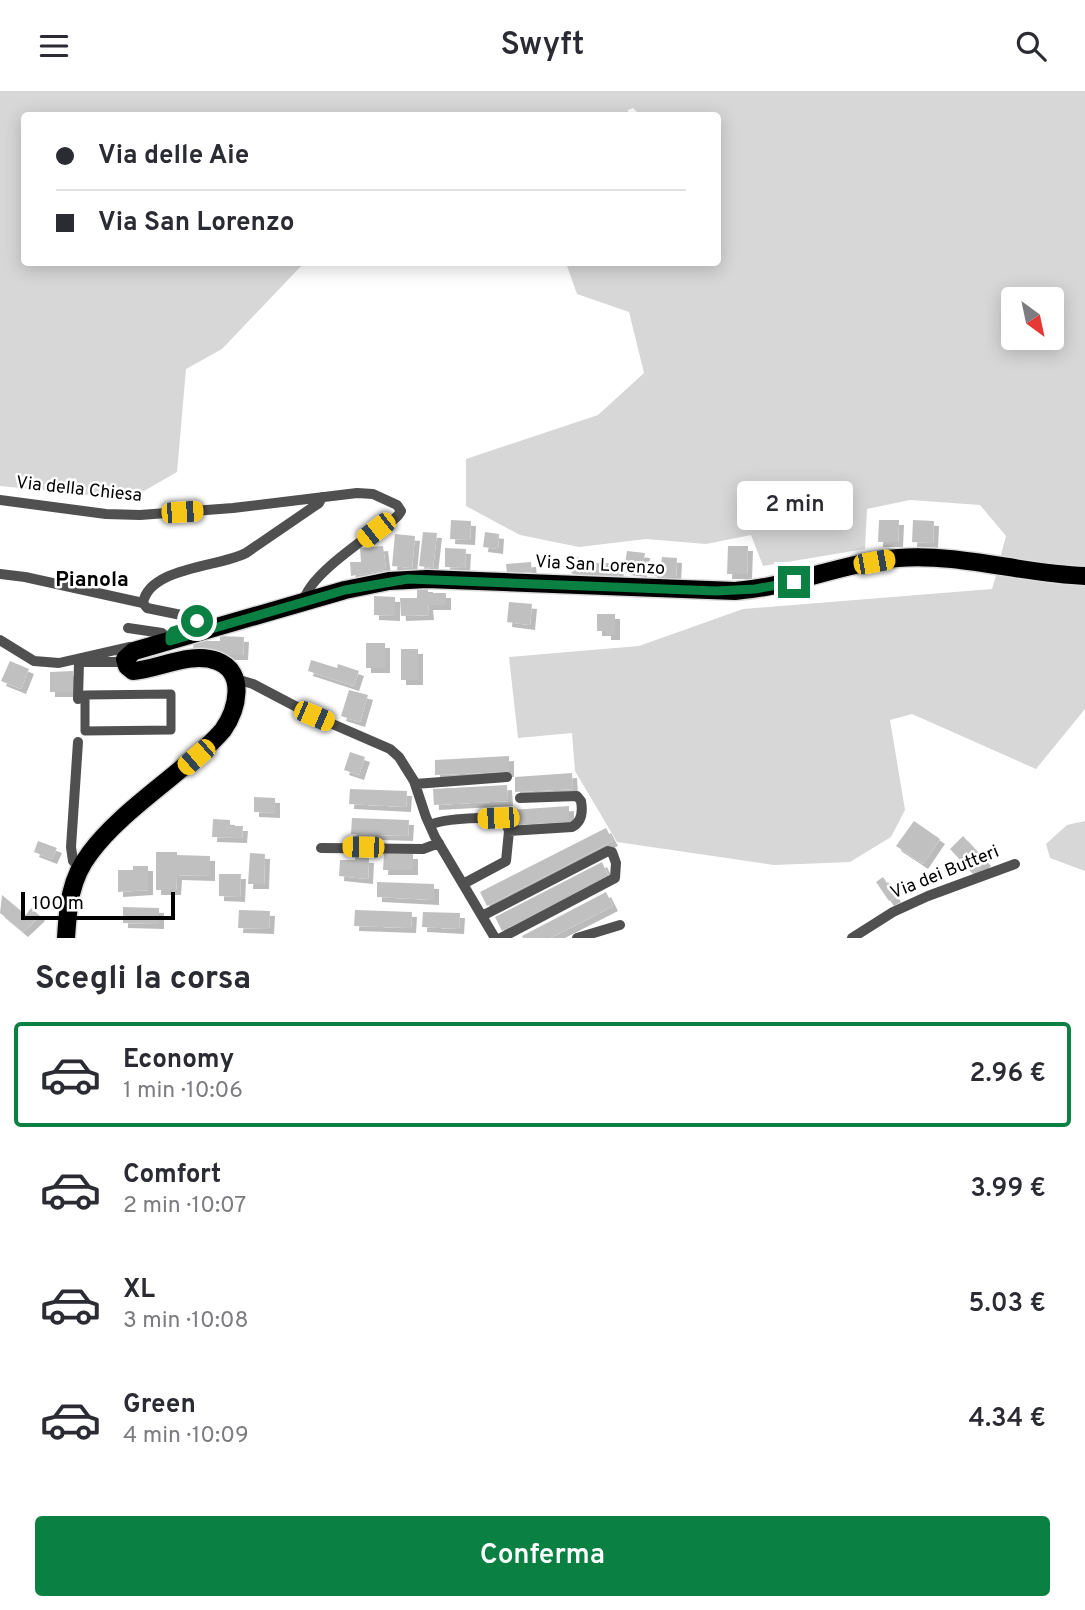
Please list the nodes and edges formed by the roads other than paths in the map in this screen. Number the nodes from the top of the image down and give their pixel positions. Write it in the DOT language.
graph roads {
  1 [pos="322,497"];
  2 [pos="0,500"];
  3 [pos="0,575"];
  4 [pos="1085,576"];
  5 [pos="304,601"];
  6 [pos="143,603"];
  7 [pos="128,628"];
  8 [pos="170,639"];
  9 [pos="0,640"];
  10 [pos="127,654"];
  11 [pos="75,662"];
  12 [pos="236,683"];
  13 [pos="78,699"];
  14 [pos="85,730"];
  15 [pos="78,742"];
  16 [pos="507,777"];
  17 [pos="415,784"];
  18 [pos="520,798"];
  19 [pos="430,825"];
  20 [pos="509,831"];
  21 [pos="439,843"];
  22 [pos="321,848"];
  23 [pos="1015,864"];
  24 [pos="80,868"];
  25 [pos="463,884"];
  26 [pos="482,916"];
  27 [pos="620,925"];
  28 [pos="66,938"];
  29 [pos="495,938"];
  30 [pos="501,938"];
  31 [pos="577,938"];
  32 [pos="852,938"];
  1 -- 2 [label="street, Via della Chiesa"];
  1 -- 5 [label="street, Via della Chiesa"];
  1 -- 6 [label="street"];
  3 -- 6 [label="street"];
  4 -- 5 [label="main road, Via San Lorenzo"];
  5 -- 8 [label="main road, Via San Lorenzo"];
  6 -- 8 [label="street"];
  7 -- 8 [label="street"];
  8 -- 10 [label="main road, Via San Lorenzo"];
  9 -- 11 [label="street"];
  10 -- 11 [label="street"];
  10 -- 12 [label="main road"];
  11 -- 13 [label="street"];
  12 -- 17 [label="street"];
  12 -- 24 [label="main road"];
  14 -- 14 [label="street"];
  14 -- 15 [label="street"];
  15 -- 24 [label="street"];
  16 -- 17 [label="street"];
  17 -- 19 [label="street"];
  18 -- 20 [label="street"];
  19 -- 20 [label="street"];
  19 -- 21 [label="street"];
  20 -- 25 [label="street"];
  21 -- 22 [label="street"];
  21 -- 25 [label="street"];
  23 -- 32 [label="street, Via dei Butteri"];
  24 -- 28 [label="main road"];
  25 -- 26 [label="street"];
  26 -- 29 [label="street"];
  26 -- 30 [label="street"];
  27 -- 31 [label="street"];
}
